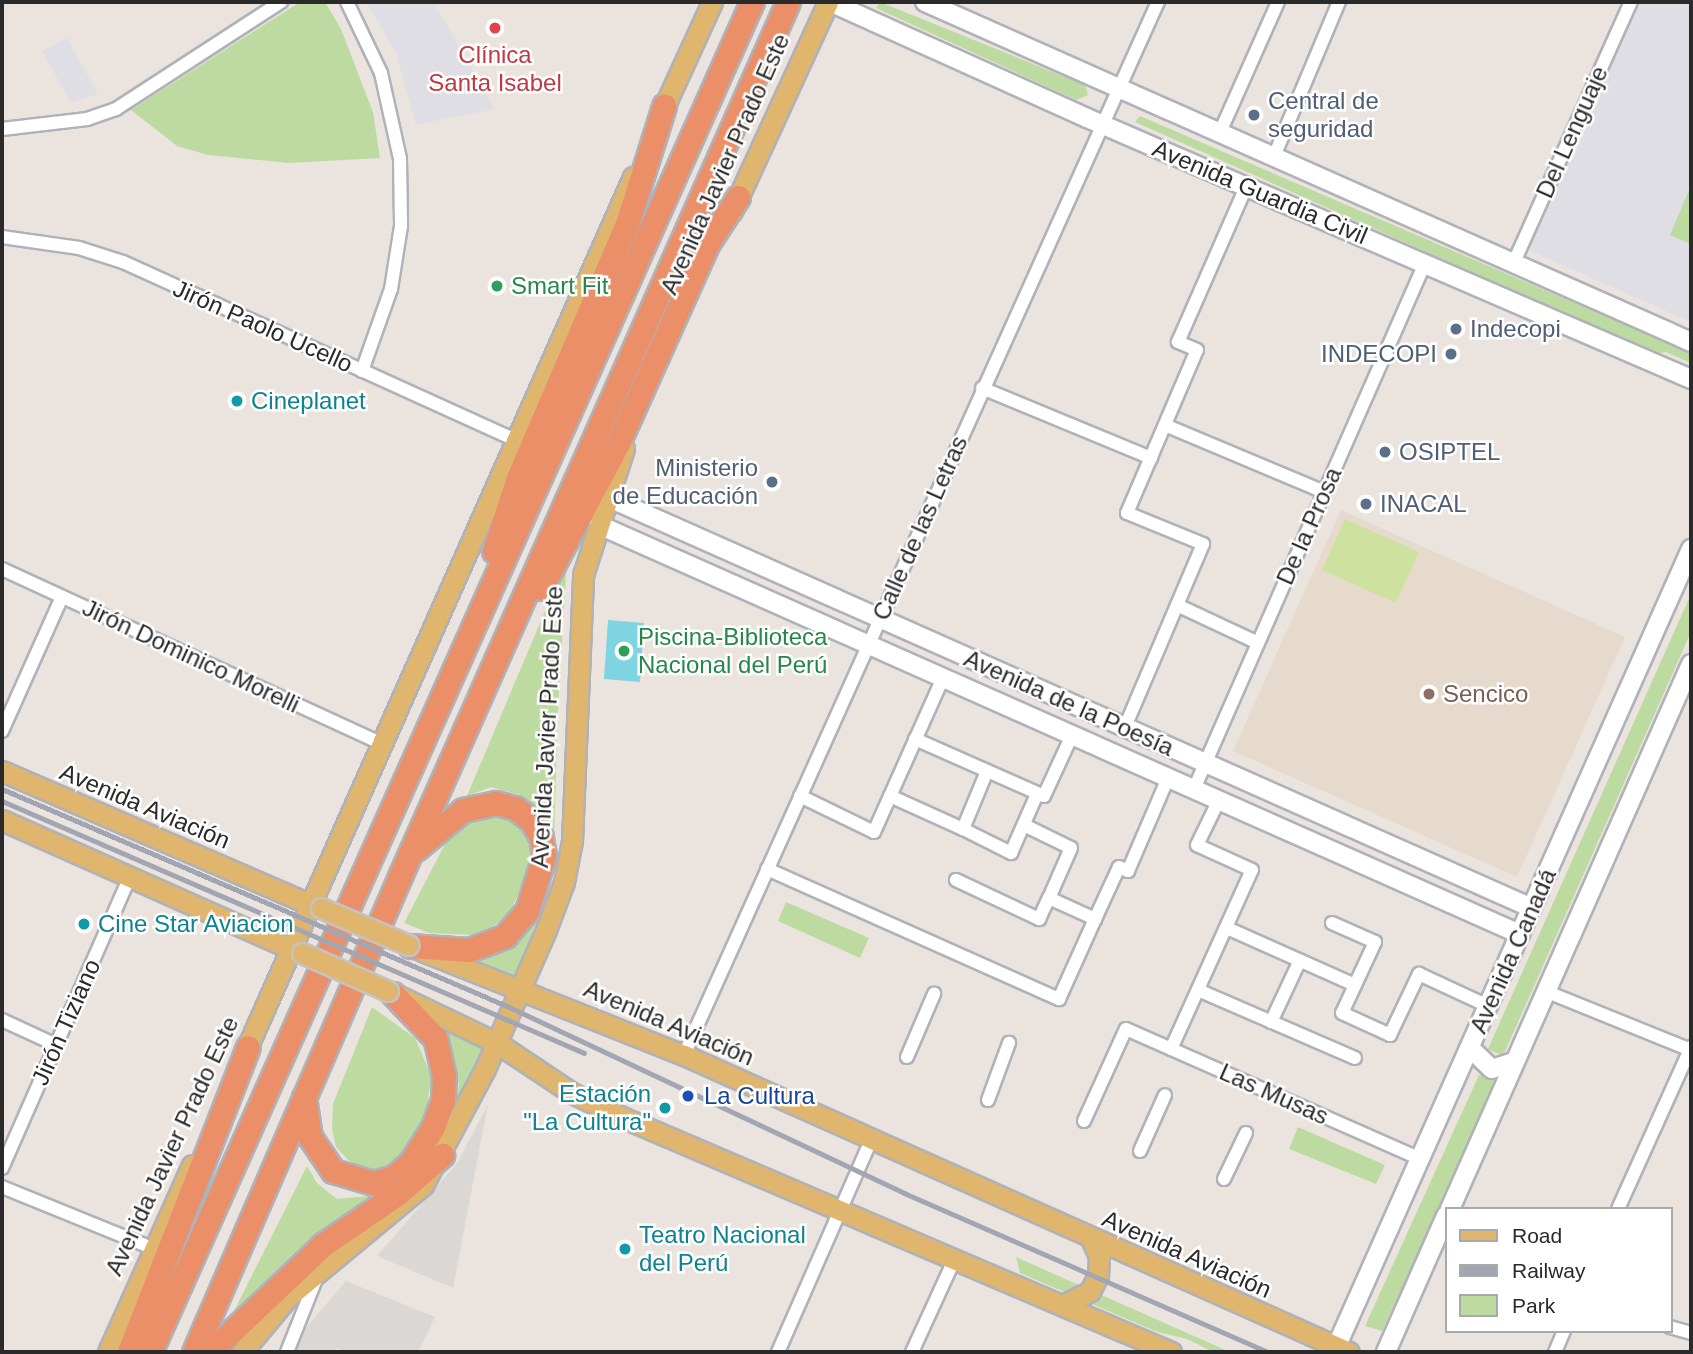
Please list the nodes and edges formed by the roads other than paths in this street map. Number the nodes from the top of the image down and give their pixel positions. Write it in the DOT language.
graph roads {
  1 [pos="281,2"];
  2 [pos="347,2"];
  3 [pos="712,2"];
  4 [pos="752,2"];
  5 [pos="788,2"];
  6 [pos="829,2"];
  7 [pos="925,2"];
  8 [pos="1158,2"];
  9 [pos="1278,2"];
  10 [pos="1339,2"];
  11 [pos="1631,2"];
  12 [pos="1119,85"];
  13 [pos="664,106"];
  14 [pos="1101,124"];
  15 [pos="2,129"];
  16 [pos="1222,130"];
  17 [pos="1275,154"];
  18 [pos="1246,187"];
  19 [pos="738,197"];
  20 [pos="2,237"];
  21 [pos="1514,262"];
  22 [pos="1424,263"];
  23 [pos="1691,342"];
  24 [pos="362,371"];
  25 [pos="1691,379"];
  26 [pos="982,388"];
  27 [pos="1165,425"];
  28 [pos="516,440"];
  29 [pos="1151,458"];
  30 [pos="1324,492"];
  31 [pos="607,497"];
  32 [pos="598,525"];
  33 [pos="1691,549"];
  34 [pos="766,568"];
  35 [pos="2,569"];
  36 [pos="1684,581"];
  37 [pos="753,593"];
  38 [pos="62,597"];
  39 [pos="1177,605"];
  40 [pos="482,608"];
  41 [pos="879,618"];
  42 [pos="1258,643"];
  43 [pos="868,644"];
  44 [pos="500,649"];
  45 [pos="1691,664"];
  46 [pos="943,678"];
  47 [pos="1125,727"];
  48 [pos="2,731"];
  49 [pos="1072,735"];
  50 [pos="915,739"];
  51 [pos="381,743"];
  52 [pos="1206,763"];
  53 [pos="2,771"];
  54 [pos="987,771"];
  55 [pos="1168,778"];
  56 [pos="1194,789"];
  57 [pos="1037,794"];
  58 [pos="800,796"];
  59 [pos="890,796"];
  60 [pos="1219,800"];
  61 [pos="2,820"];
  62 [pos="1024,825"];
  63 [pos="963,829"];
  64 [pos="408,856"];
  65 [pos="767,869"];
  66 [pos="130,877"];
  67 [pos="956,880"];
  68 [pos="1049,898"];
  69 [pos="315,906"];
  70 [pos="1532,908"];
  71 [pos="1095,919"];
  72 [pos="1332,923"];
  73 [pos="1227,928"];
  74 [pos="1520,934"];
  75 [pos="409,946"];
  76 [pos="296,950"];
  77 [pos="1300,960"];
  78 [pos="1355,985"];
  79 [pos="520,990"];
  80 [pos="1198,990"];
  81 [pos="1545,990"];
  82 [pos="391,993"];
  83 [pos="934,994"];
  84 [pos="1488,1006"];
  85 [pos="2,1020"];
  86 [pos="1271,1022"];
  87 [pos="497,1043"];
  88 [pos="1009,1044"];
  89 [pos="56,1045"];
  90 [pos="248,1047"];
  91 [pos="1470,1048"];
  92 [pos="1691,1048"];
  93 [pos="1171,1049"];
  94 [pos="684,1055"];
  95 [pos="907,1057"];
  96 [pos="1355,1058"];
  97 [pos="1514,1062"];
  98 [pos="1165,1095"];
  99 [pos="304,1097"];
  100 [pos="988,1100"];
  101 [pos="1084,1121"];
  102 [pos="1246,1133"];
  103 [pos="871,1140"];
  104 [pos="1140,1151"];
  105 [pos="442,1155"];
  106 [pos="1421,1159"];
  107 [pos="2,1168"];
  108 [pos="1224,1179"];
  109 [pos="2,1187"];
  110 [pos="1451,1207"];
  111 [pos="1619,1207"];
  112 [pos="841,1209"];
  113 [pos="1444,1221"];
  114 [pos="1091,1239"];
  115 [pos="152,1248"];
  116 [pos="955,1258"];
  117 [pos="320,1268"];
  118 [pos="1063,1305"];
  119 [pos="1672,1328"];
  120 [pos="1563,1333"];
  121 [pos="1691,1333"];
  122 [pos="1340,1350"];
  123 [pos="108,1352"];
  124 [pos="129,1352"];
  125 [pos="150,1352"];
  126 [pos="194,1352"];
  127 [pos="210,1352"];
  128 [pos="242,1352"];
  129 [pos="287,1352"];
  130 [pos="778,1352"];
  131 [pos="912,1352"];
  132 [pos="1171,1352"];
  133 [pos="1386,1352"];
  134 [pos="1555,1352"];
  1 -- 15 [label="street"];
  2 -- 24 [label="street"];
  3 -- 13 [label="main road, Avenida Javier Prado Este"];
  4 -- 40 [label="highway, Avenida Javier Prado Este"];
  5 -- 44 [label="highway, Avenida Javier Prado Este"];
  6 -- 14 [label="main road, Avenida Guardia Civil"];
  6 -- 19 [label="main road, Avenida Javier Prado Este"];
  7 -- 12 [label="main road, Avenida Guardia Civil"];
  8 -- 12 [label="street, Calle de las Letras"];
  9 -- 16 [label="street"];
  10 -- 17 [label="street"];
  11 -- 21 [label="street, Del Lenguaje"];
  12 -- 14 [label="street, Calle de las Letras"];
  12 -- 16 [label="main road, Avenida Guardia Civil"];
  13 -- 28 [label="main road, Avenida Javier Prado Este"];
  13 -- 40 [label="highway"];
  14 -- 18 [label="main road, Avenida Guardia Civil"];
  14 -- 26 [label="street, Calle de las Letras"];
  16 -- 17 [label="main road, Avenida Guardia Civil"];
  17 -- 21 [label="main road, Avenida Guardia Civil"];
  18 -- 22 [label="main road, Avenida Guardia Civil"];
  18 -- 27 [label="street"];
  19 -- 31 [label="main road, Avenida Javier Prado Este"];
  19 -- 44 [label="highway"];
  20 -- 24 [label="street, Jirón Paolo Ucello"];
  21 -- 23 [label="main road, Avenida Guardia Civil"];
  22 -- 25 [label="main road, Avenida Guardia Civil"];
  22 -- 30 [label="street, De la Prosa"];
  24 -- 28 [label="street, Jirón Paolo Ucello"];
  26 -- 29 [label="street"];
  26 -- 41 [label="street, Calle de las Letras"];
  27 -- 29 [label="street"];
  27 -- 30 [label="street"];
  28 -- 51 [label="main road, Avenida Javier Prado Este"];
  29 -- 39 [label="street"];
  30 -- 42 [label="street, De la Prosa"];
  31 -- 32 [label="main road, Avenida Javier Prado Este"];
  31 -- 34 [label="main road, Avenida de la Poesía"];
  32 -- 37 [label="main road, Avenida de la Poesía"];
  32 -- 79 [label="main road, Avenida Javier Prado Este"];
  33 -- 36 [label="main road, Avenida Canadá"];
  34 -- 37 [label="main road"];
  34 -- 41 [label="main road, Avenida de la Poesía"];
  35 -- 38 [label="street, Jirón Dominico Morelli"];
  36 -- 70 [label="main road, Avenida Canadá"];
  37 -- 43 [label="main road, Avenida de la Poesía"];
  38 -- 48 [label="street"];
  38 -- 51 [label="street, Jirón Dominico Morelli"];
  39 -- 42 [label="street"];
  39 -- 47 [label="street"];
  40 -- 125 [label="highway, Avenida Javier Prado Este"];
  41 -- 43 [label="street, Calle de las Letras"];
  41 -- 47 [label="main road, Avenida de la Poesía"];
  42 -- 52 [label="street, De la Prosa"];
  43 -- 46 [label="main road, Avenida de la Poesía"];
  43 -- 58 [label="street, Calle de las Letras"];
  44 -- 64 [label="highway, Avenida Javier Prado Este"];
  45 -- 81 [label="main road, Avenida Canadá"];
  46 -- 49 [label="main road, Avenida de la Poesía"];
  46 -- 50 [label="street"];
  47 -- 52 [label="main road, Avenida de la Poesía"];
  49 -- 55 [label="main road, Avenida de la Poesía"];
  49 -- 57 [label="street"];
  50 -- 54 [label="street"];
  50 -- 59 [label="street"];
  51 -- 69 [label="main road, Avenida Javier Prado Este"];
  52 -- 56 [label="street, De la Prosa"];
  52 -- 70 [label="main road, Avenida de la Poesía"];
  53 -- 69 [label="main road, Avenida Aviación"];
  54 -- 57 [label="street"];
  54 -- 63 [label="street"];
  55 -- 56 [label="main road, Avenida de la Poesía"];
  55 -- 71 [label="street"];
  56 -- 60 [label="main road, Avenida de la Poesía"];
  57 -- 62 [label="street"];
  58 -- 59 [label="street"];
  58 -- 65 [label="street, Calle de las Letras"];
  59 -- 63 [label="street"];
  60 -- 73 [label="street"];
  60 -- 74 [label="main road, Avenida de la Poesía"];
  61 -- 66 [label="main road"];
  62 -- 63 [label="street"];
  62 -- 68 [label="street"];
  64 -- 75 [label="highway"];
  64 -- 99 [label="highway, Avenida Javier Prado Este"];
  65 -- 71 [label="street"];
  65 -- 94 [label="street, Calle de las Letras"];
  66 -- 76 [label="main road"];
  66 -- 89 [label="street, Jirón Tiziano"];
  67 -- 68 [label="street"];
  68 -- 71 [label="street"];
  69 -- 75 [label="main road, Avenida Aviación, bridge"];
  69 -- 76 [label="main road, Avenida Javier Prado Este"];
  70 -- 74 [label="main road, Avenida Canadá"];
  72 -- 78 [label="street"];
  73 -- 77 [label="street"];
  73 -- 80 [label="street"];
  74 -- 84 [label="main road, Avenida Canadá"];
  75 -- 79 [label="main road, Avenida Aviación"];
  76 -- 82 [label="main road, bridge"];
  76 -- 90 [label="main road, Avenida Javier Prado Este"];
  77 -- 78 [label="street"];
  77 -- 86 [label="street"];
  78 -- 84 [label="street"];
  79 -- 87 [label="main road, Avenida Javier Prado Este"];
  79 -- 94 [label="main road, Avenida Aviación"];
  80 -- 86 [label="street"];
  80 -- 93 [label="street"];
  81 -- 92 [label="street"];
  81 -- 97 [label="main road, Avenida Canadá"];
  82 -- 87 [label="main road"];
  82 -- 99 [label="highway"];
  83 -- 95 [label="street"];
  84 -- 91 [label="main road, Avenida Canadá"];
  85 -- 89 [label="street"];
  86 -- 96 [label="street"];
  87 -- 105 [label="main road, Avenida Javier Prado Este"];
  87 -- 112 [label="main road"];
  88 -- 100 [label="street"];
  89 -- 107 [label="street, Jirón Tiziano"];
  90 -- 115 [label="main road, Avenida Javier Prado Este"];
  90 -- 124 [label="highway"];
  91 -- 97 [label="main road"];
  91 -- 106 [label="main road, Avenida Canadá"];
  92 -- 111 [label="street"];
  93 -- 101 [label="street, Las Musas"];
  93 -- 106 [label="street, Las Musas"];
  94 -- 103 [label="main road, Avenida Aviación"];
  97 -- 110 [label="main road, Avenida Canadá"];
  98 -- 104 [label="street"];
  99 -- 126 [label="highway, Avenida Javier Prado Este"];
  102 -- 108 [label="street"];
  103 -- 112 [label="street"];
  103 -- 114 [label="main road, Avenida Aviación"];
  105 -- 117 [label="main road, Avenida Javier Prado Este"];
  105 -- 127 [label="highway"];
  106 -- 122 [label="main road, Avenida Canadá"];
  109 -- 115 [label="street"];
  112 -- 116 [label="main road"];
  112 -- 130 [label="street"];
  113 -- 133 [label="main road"];
  114 -- 118 [label="main road"];
  114 -- 122 [label="main road, Avenida Aviación"];
  115 -- 123 [label="main road, Avenida Javier Prado Este"];
  116 -- 118 [label="main road"];
  116 -- 131 [label="street"];
  117 -- 128 [label="main road, Avenida Javier Prado Este"];
  117 -- 129 [label="street"];
  118 -- 132 [label="main road"];
  119 -- 121 [label="street"];
  120 -- 134 [label="street"];
}
